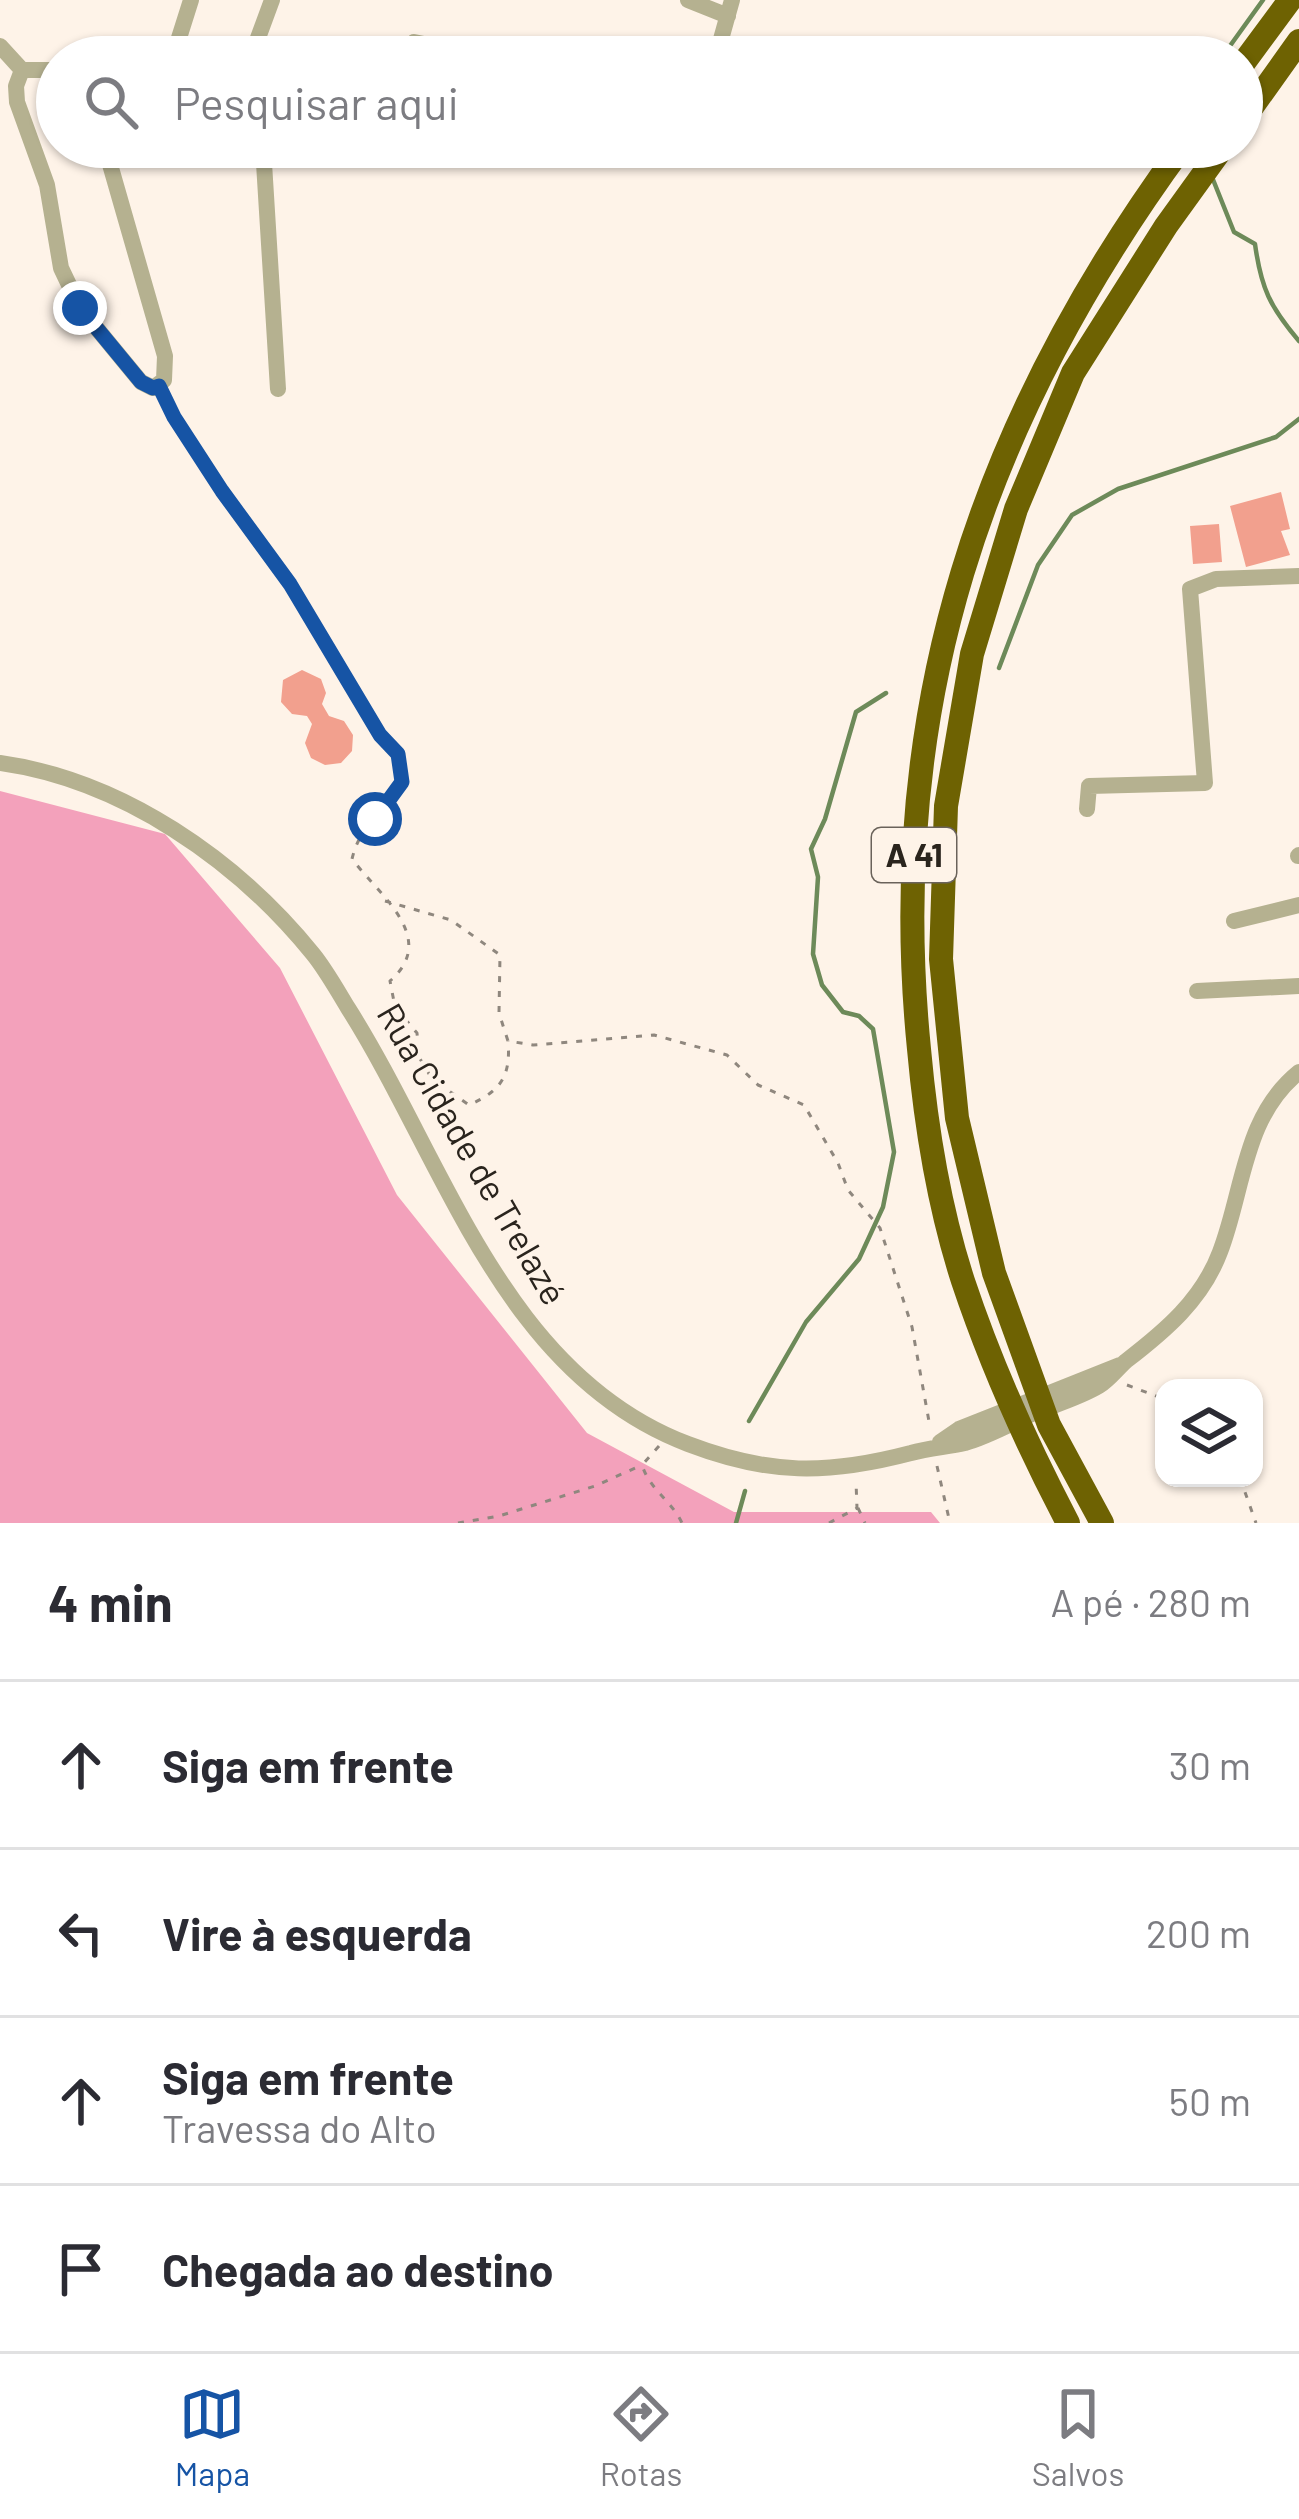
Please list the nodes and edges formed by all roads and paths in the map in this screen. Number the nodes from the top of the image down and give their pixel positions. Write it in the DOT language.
graph roads {
  1 [pos="191,0"];
  2 [pos="272,0"];
  3 [pos="688,0"];
  4 [pos="1290,0"];
  5 [pos="730,8"];
  6 [pos="180,36"];
  7 [pos="259,36"];
  8 [pos="1263,37"];
  9 [pos="1299,41"];
  10 [pos="0,46"];
  11 [pos="22,70"];
  12 [pos="36,70"];
  13 [pos="1263,92"];
  14 [pos="36,155"];
  15 [pos="41,168"];
  16 [pos="112,168"];
  17 [pos="264,168"];
  18 [pos="1167,168"];
  19 [pos="1208,168"];
  20 [pos="159,386"];
  21 [pos="278,389"];
  22 [pos="1299,576"];
  23 [pos="0,763"];
  24 [pos="1087,809"];
  25 [pos="385,901"];
  26 [pos="1299,905"];
  27 [pos="1234,921"];
  28 [pos="1299,986"];
  29 [pos="1197,991"];
  30 [pos="508,1040"];
  31 [pos="1299,1072"];
  32 [pos="1107,1375"];
  33 [pos="1155,1395"];
  34 [pos="668,1436"];
  35 [pos="933,1447"];
  36 [pos="642,1465"];
  37 [pos="856,1467"];
  38 [pos="1243,1487"];
  39 [pos="857,1508"];
  40 [pos="458,1523"];
  41 [pos="682,1523"];
  42 [pos="830,1523"];
  43 [pos="865,1523"];
  44 [pos="950,1523"];
  45 [pos="1068,1523"];
  46 [pos="1102,1523"];
  47 [pos="1256,1523"];
  1 -- 6 [label="street"];
  2 -- 7 [label="street"];
  3 -- 5 [label="street"];
  4 -- 8 [label="highway"];
  9 -- 13 [label="highway"];
  10 -- 11 [label="street"];
  11 -- 12 [label="street"];
  11 -- 14 [label="street"];
  15 -- 20 [label="street"];
  16 -- 20 [label="street"];
  17 -- 21 [label="street"];
  18 -- 45 [label="highway, A 41"];
  19 -- 46 [label="highway, A 41"];
  20 -- 25 [label="path"];
  22 -- 24 [label="street"];
  23 -- 34 [label="street, Rua Cidade de Trelazé"];
  25 -- 30 [label="path"];
  25 -- 30 [label="path"];
  26 -- 27 [label="street"];
  28 -- 29 [label="street"];
  30 -- 35 [label="path"];
  31 -- 32 [label="street, Rua Cidade de Trelazé"];
  32 -- 33 [label="path"];
  32 -- 35 [label="street, Rua Cidade de Trelazé"];
  34 -- 36 [label="path"];
  34 -- 37 [label="street, Rua Cidade de Trelazé"];
  35 -- 37 [label="street, Rua Cidade de Trelazé"];
  35 -- 44 [label="path"];
  36 -- 40 [label="path"];
  36 -- 41 [label="path"];
  37 -- 39 [label="path"];
  38 -- 47 [label="path"];
  39 -- 42 [label="path"];
  39 -- 43 [label="path"];
}
